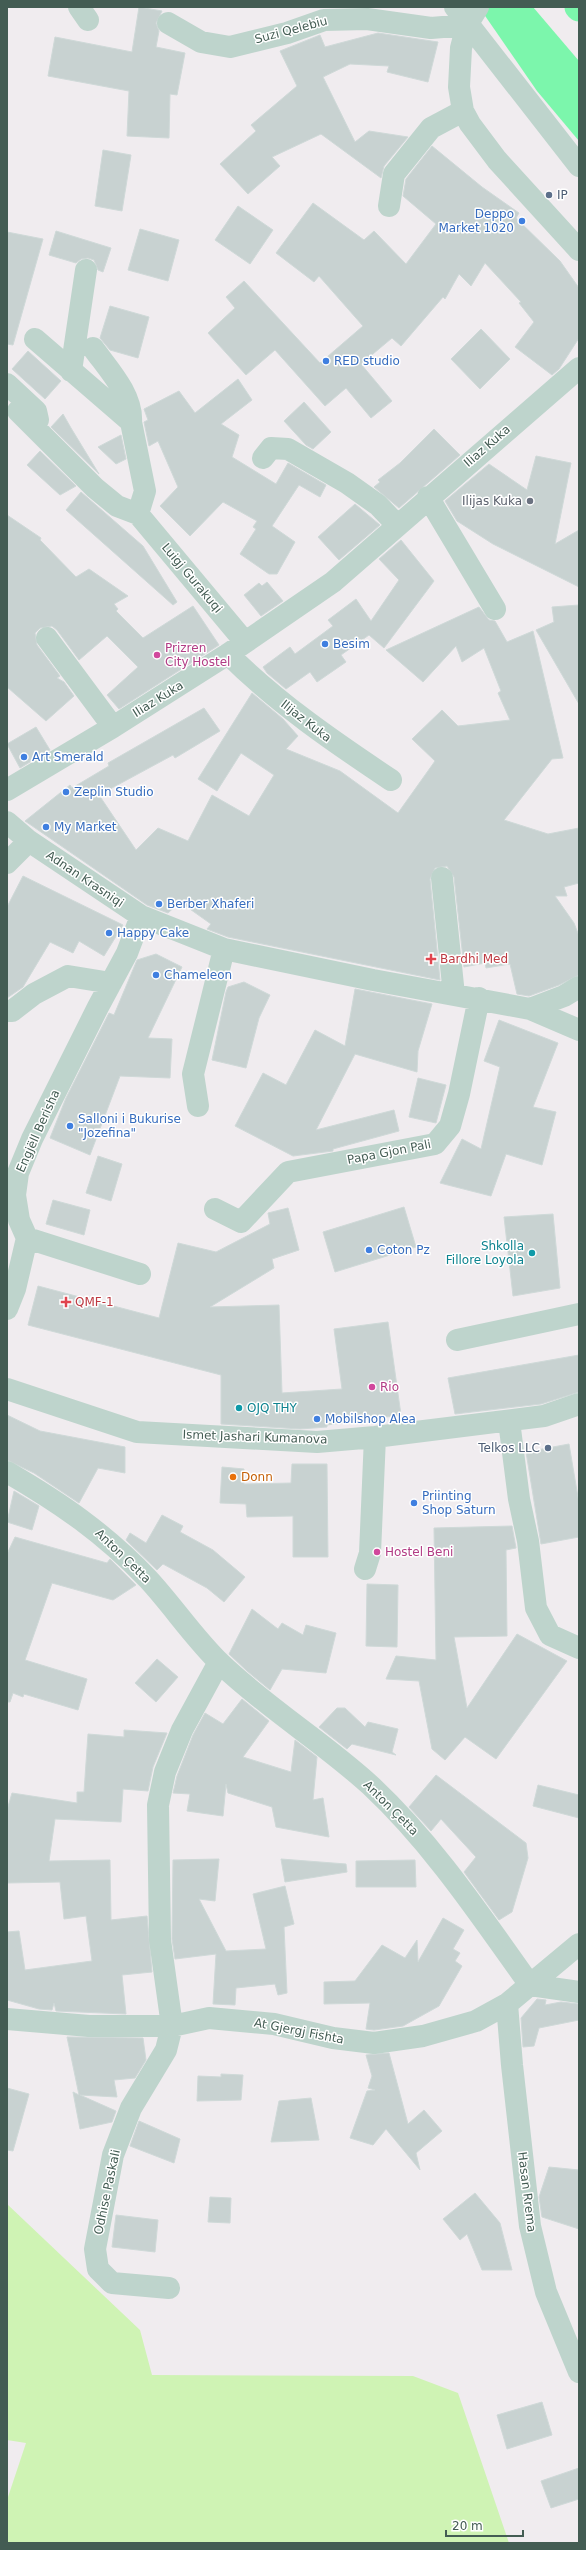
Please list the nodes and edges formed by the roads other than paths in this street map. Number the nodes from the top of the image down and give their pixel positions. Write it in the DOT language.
graph roads {
  1 [pos="469,12"];
  2 [pos="168,23"];
  3 [pos="463,111"];
  4 [pos="579,166"];
  5 [pos="389,206"];
  6 [pos="579,250"];
  7 [pos="86,270"];
  8 [pos="35,339"];
  9 [pos="93,348"];
  10 [pos="579,368"];
  11 [pos="71,371"];
  12 [pos="7,384"];
  13 [pos="18,411"];
  14 [pos="131,422"];
  15 [pos="37,428"];
  16 [pos="263,458"];
  17 [pos="428,497"];
  18 [pos="138,514"];
  19 [pos="397,525"];
  20 [pos="495,609"];
  21 [pos="47,638"];
  22 [pos="237,648"];
  23 [pos="113,727"];
  24 [pos="391,780"];
  25 [pos="7,790"];
  26 [pos="7,822"];
  27 [pos="29,841"];
  28 [pos="7,863"];
  29 [pos="442,878"];
  30 [pos="141,916"];
  31 [pos="224,949"];
  32 [pos="110,983"];
  33 [pos="579,987"];
  34 [pos="454,995"];
  35 [pos="478,998"];
  36 [pos="530,1009"];
  37 [pos="7,1011"];
  38 [pos="579,1030"];
  39 [pos="198,1106"];
  40 [pos="215,1209"];
  41 [pos="27,1238"];
  42 [pos="140,1274"];
  43 [pos="7,1309"];
  44 [pos="579,1314"];
  45 [pos="457,1340"];
  46 [pos="7,1389"];
  47 [pos="579,1404"];
  48 [pos="509,1421"];
  49 [pos="375,1437"];
  50 [pos="7,1472"];
  51 [pos="365,1569"];
  52 [pos="579,1648"];
  53 [pos="219,1662"];
  54 [pos="579,1944"];
  55 [pos="530,1985"];
  56 [pos="579,1992"];
  57 [pos="507,2004"];
  58 [pos="7,2019"];
  59 [pos="172,2026"];
  60 [pos="169,2288"];
  61 [pos="579,2372"];
  1 -- 2 [label="street, Suzi Qelebiu"];
  1 -- 3 [label="street"];
  1 -- 4 [label="street"];
  3 -- 5 [label="street"];
  3 -- 6 [label="street"];
  7 -- 11 [label="street"];
  8 -- 11 [label="street"];
  9 -- 14 [label="street"];
  10 -- 17 [label="street, Iliaz Kuka"];
  11 -- 14 [label="street"];
  12 -- 15 [label="street"];
  13 -- 15 [label="street, Luigj Gurakuqi"];
  14 -- 18 [label="street"];
  15 -- 18 [label="street, Luigj Gurakuqi"];
  16 -- 19 [label="street"];
  17 -- 19 [label="street, Iliaz Kuka"];
  17 -- 20 [label="street"];
  18 -- 22 [label="street, Luigj Gurakuqi"];
  19 -- 22 [label="street, Iliaz Kuka"];
  21 -- 23 [label="street"];
  22 -- 23 [label="street, Iliaz Kuka"];
  22 -- 24 [label="street, Ilijaz Kuka"];
  23 -- 25 [label="street, Iliaz Kuka"];
  26 -- 27 [label="street, Adnan Krasniqi"];
  27 -- 28 [label="street"];
  27 -- 30 [label="street, Adnan Krasniqi"];
  29 -- 34 [label="street"];
  30 -- 31 [label="street"];
  30 -- 32 [label="street, Engjëll Berisha"];
  31 -- 34 [label="street"];
  31 -- 39 [label="street"];
  32 -- 37 [label="street"];
  32 -- 41 [label="street, Engjëll Berisha"];
  33 -- 36 [label="street"];
  34 -- 35 [label="street"];
  35 -- 36 [label="street"];
  35 -- 40 [label="street, Papa Gjon Pali"];
  36 -- 38 [label="street"];
  41 -- 42 [label="street"];
  41 -- 43 [label="street"];
  44 -- 45 [label="street"];
  46 -- 49 [label="street, Ismet Jashari Kumanova"];
  47 -- 48 [label="street, Ismet Jashari Kumanova"];
  48 -- 49 [label="street, Ismet Jashari Kumanova"];
  48 -- 52 [label="street"];
  49 -- 51 [label="street"];
  50 -- 53 [label="street, Anton Çetta"];
  53 -- 55 [label="street, Anton Çetta"];
  53 -- 59 [label="street"];
  54 -- 55 [label="street, At Gjergj Fishta"];
  55 -- 56 [label="street"];
  55 -- 57 [label="street, At Gjergj Fishta"];
  57 -- 59 [label="street, At Gjergj Fishta"];
  57 -- 61 [label="street, Hasan Rrema"];
  58 -- 59 [label="street, At Gjergj Fishta"];
  59 -- 60 [label="street, Odhise Paskali"];
}
